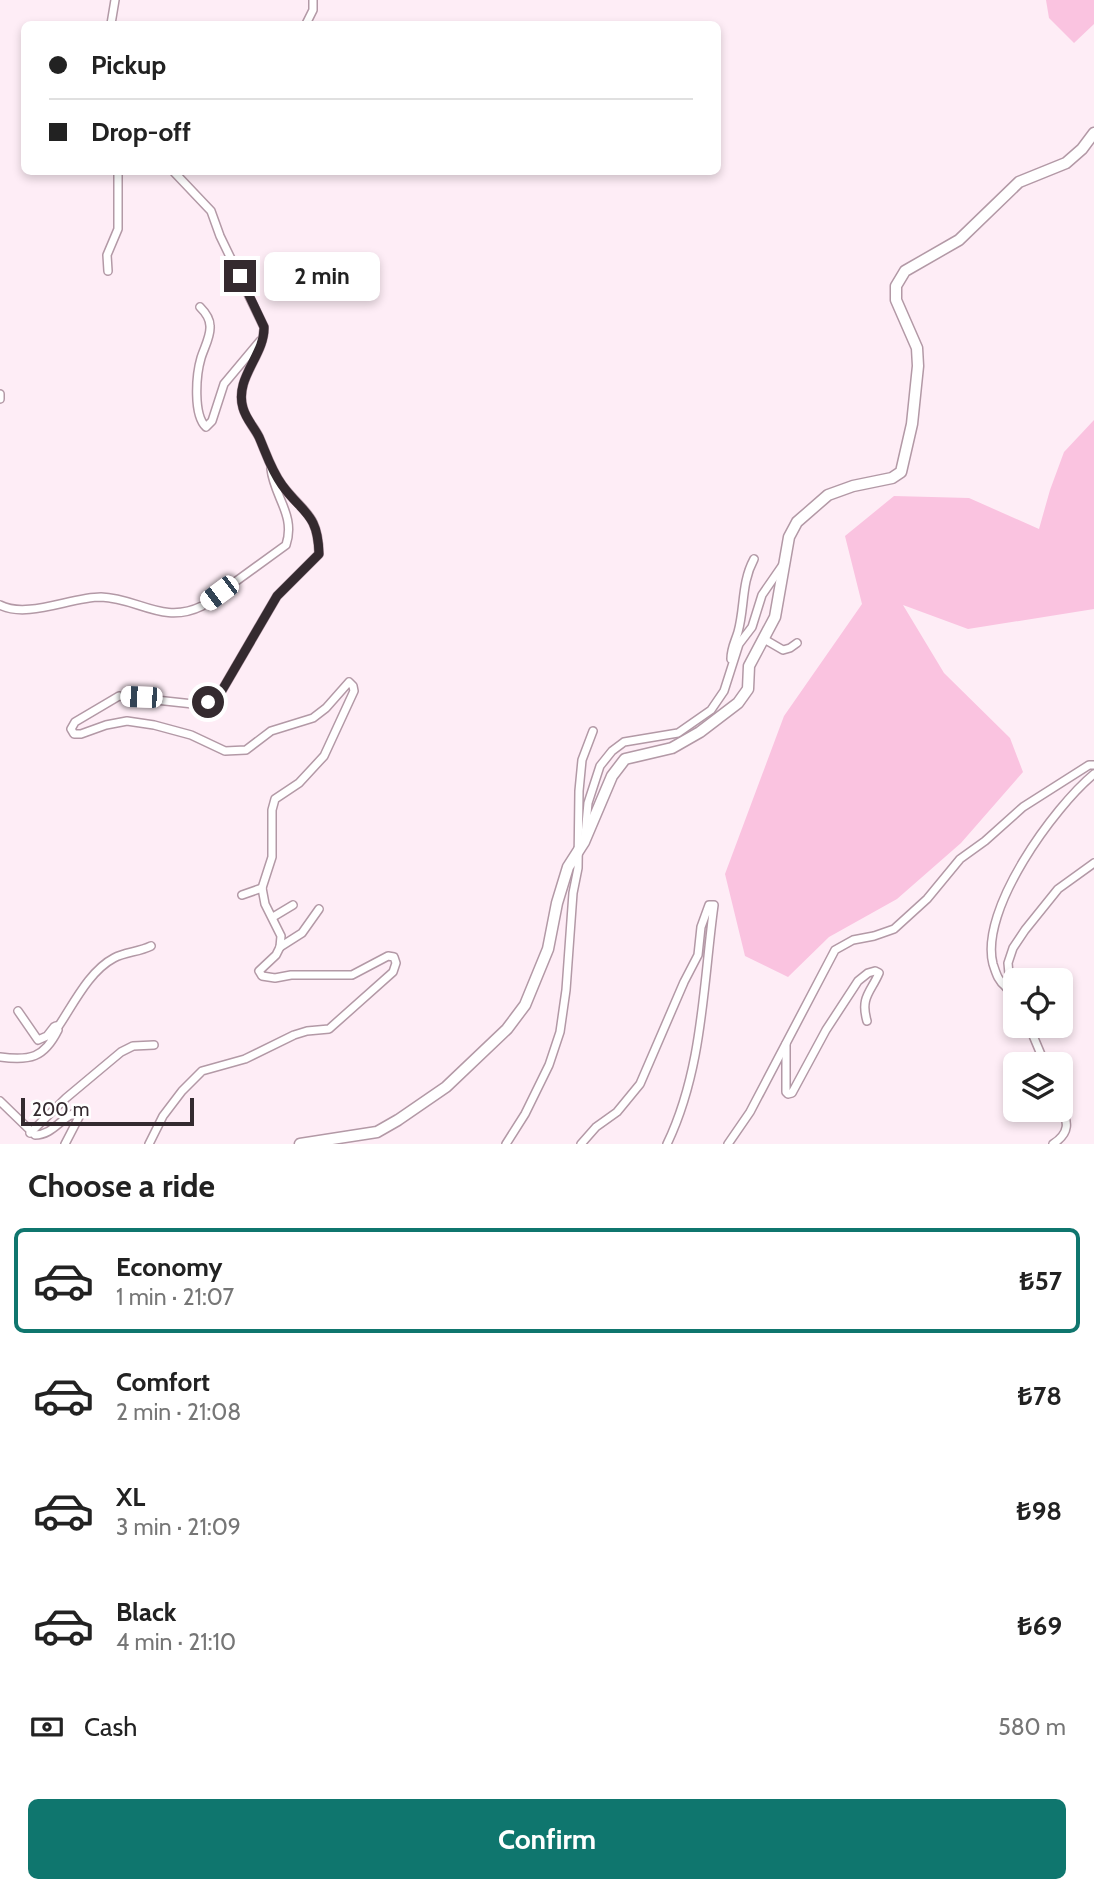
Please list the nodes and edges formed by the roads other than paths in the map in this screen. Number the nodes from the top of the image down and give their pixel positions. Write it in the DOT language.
graph roads {
  1 [pos="115,0"];
  2 [pos="313,0"];
  3 [pos="112,21"];
  4 [pos="308,21"];
  5 [pos="1094,132"];
  6 [pos="118,175"];
  7 [pos="177,175"];
  8 [pos="108,271"];
  9 [pos="200,307"];
  10 [pos="264,335"];
  11 [pos="271,468"];
  12 [pos="754,559"];
  13 [pos="784,562"];
  14 [pos="0,605"];
  15 [pos="764,639"];
  16 [pos="797,643"];
  17 [pos="731,666"];
  18 [pos="593,731"];
  19 [pos="1094,765"];
  20 [pos="1094,774"];
  21 [pos="581,847"];
  22 [pos="1094,863"];
  23 [pos="262,888"];
  24 [pos="242,895"];
  25 [pos="293,905"];
  26 [pos="319,909"];
  27 [pos="272,917"];
  28 [pos="150,946"];
  29 [pos="280,947"];
  30 [pos="1008,968"];
  31 [pos="1003,984"];
  32 [pos="18,1011"];
  33 [pos="867,1021"];
  34 [pos="58,1027"];
  35 [pos="786,1040"];
  36 [pos="154,1045"];
  37 [pos="0,1057"];
  38 [pos="0,1101"];
  39 [pos="1068,1122"];
  40 [pos="30,1133"];
  41 [pos="65,1144"];
  42 [pos="149,1144"];
  43 [pos="300,1144"];
  44 [pos="506,1144"];
  45 [pos="581,1144"];
  46 [pos="667,1144"];
  47 [pos="728,1144"];
  48 [pos="1053,1144"];
  1 -- 3 [label="street"];
  2 -- 4 [label="street"];
  5 -- 13 [label="street"];
  6 -- 8 [label="street"];
  7 -- 10 [label="street"];
  9 -- 10 [label="street"];
  10 -- 11 [label="street"];
  11 -- 14 [label="street"];
  11 -- 23 [label="street"];
  12 -- 17 [label="street"];
  13 -- 15 [label="street"];
  13 -- 17 [label="street"];
  15 -- 16 [label="street"];
  15 -- 21 [label="street"];
  17 -- 21 [label="street"];
  18 -- 21 [label="street"];
  19 -- 35 [label="street"];
  20 -- 31 [label="street"];
  21 -- 43 [label="street"];
  21 -- 44 [label="street"];
  22 -- 30 [label="street"];
  23 -- 24 [label="street"];
  23 -- 27 [label="street"];
  25 -- 27 [label="street"];
  26 -- 29 [label="street"];
  27 -- 29 [label="street"];
  28 -- 34 [label="street"];
  29 -- 42 [label="street"];
  32 -- 34 [label="street"];
  33 -- 35 [label="street"];
  34 -- 37 [label="street"];
  35 -- 47 [label="street"];
  36 -- 40 [label="street"];
  38 -- 40 [label="street"];
  39 -- 48 [label="street"];
  40 -- 41 [label="street"];
  45 -- 46 [label="street"];
}
